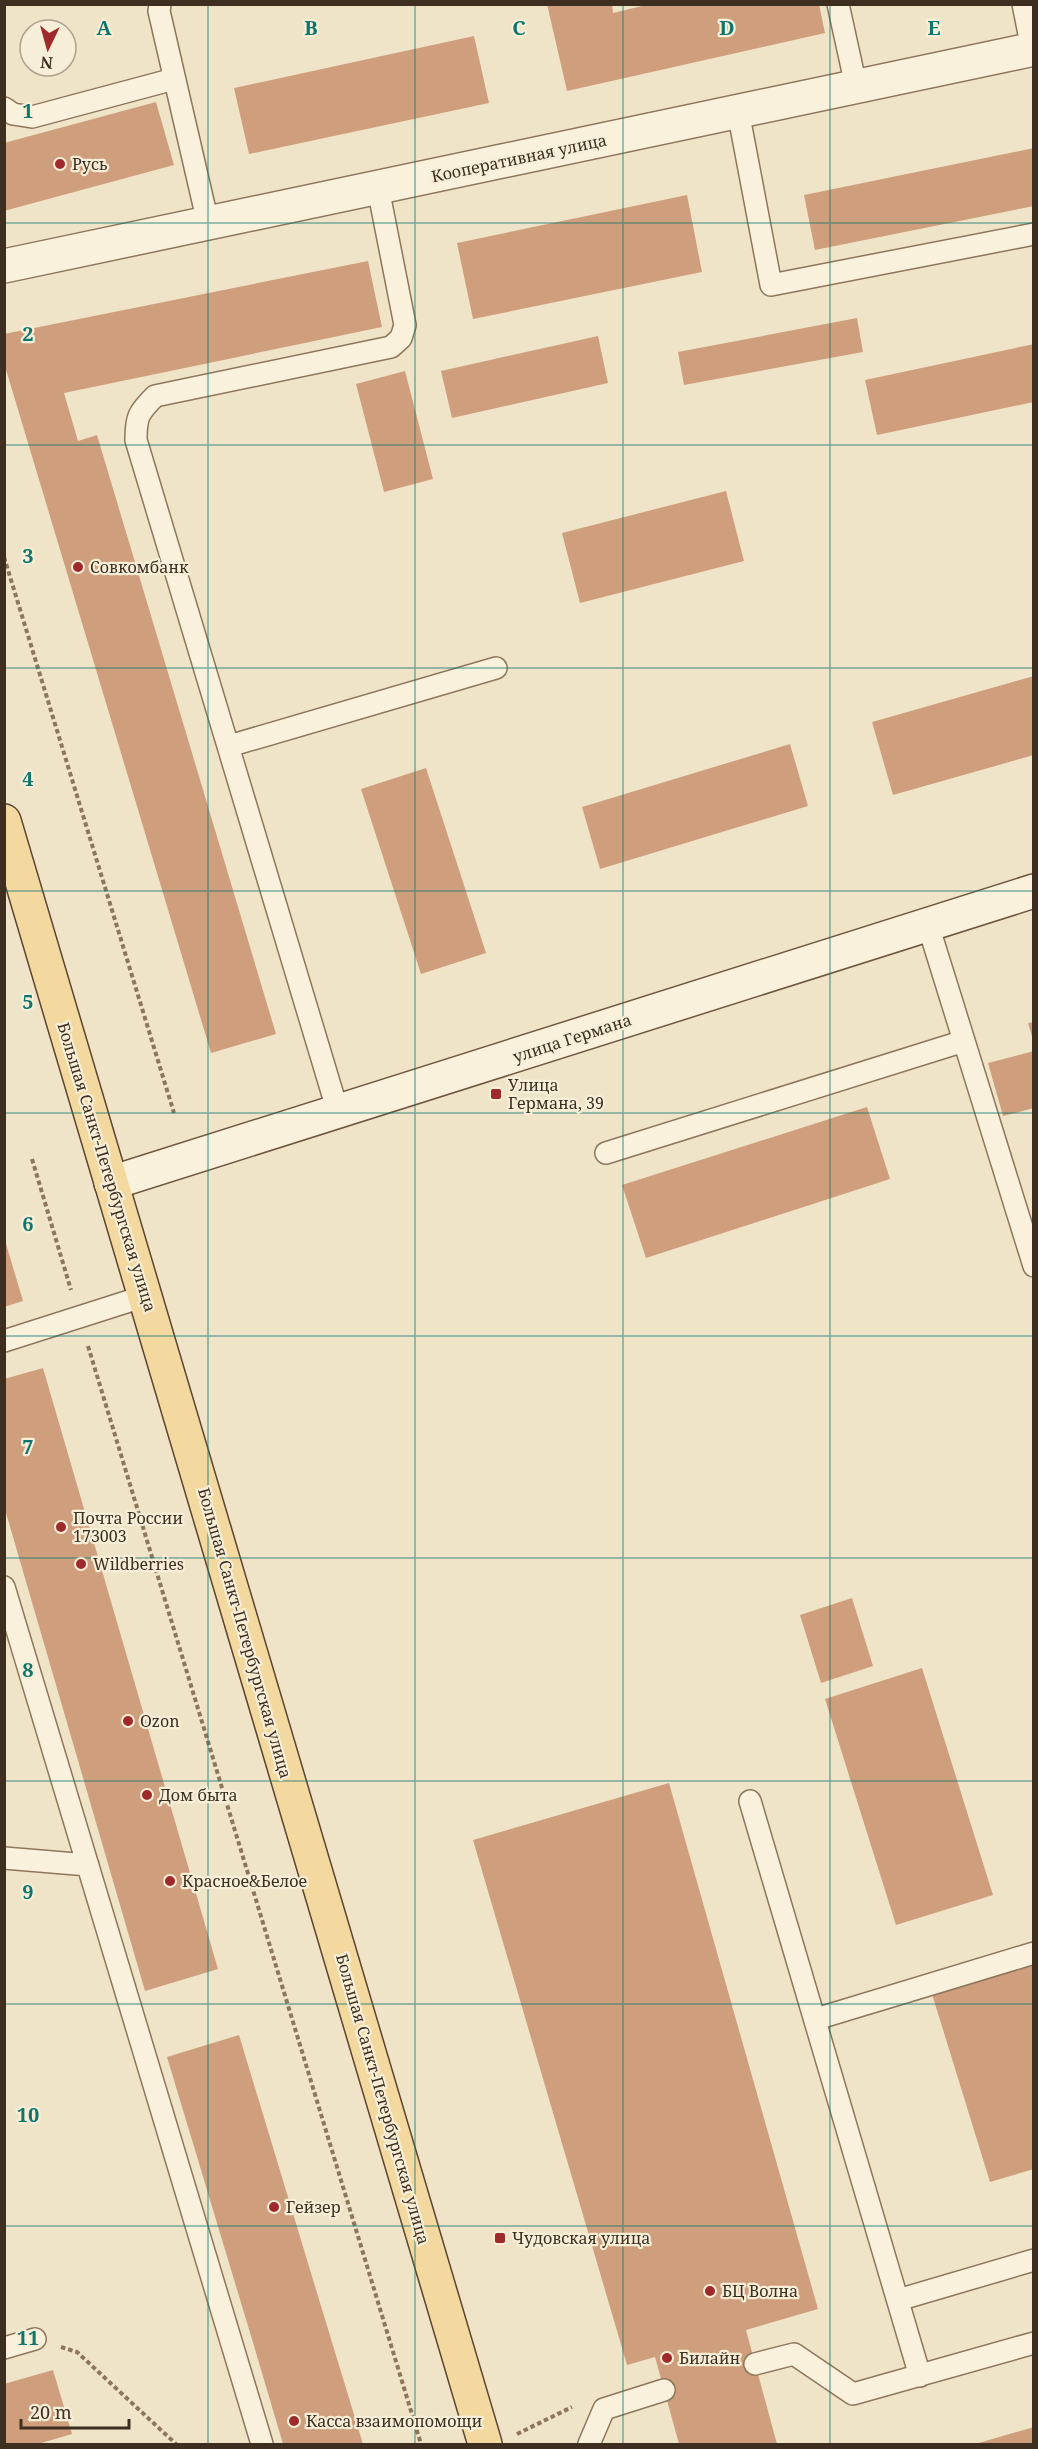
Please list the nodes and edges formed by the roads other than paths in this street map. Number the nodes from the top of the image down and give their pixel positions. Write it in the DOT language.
graph roads {
  1 [pos="160,4"];
  2 [pos="838,4"];
  3 [pos="1023,4"];
  4 [pos="1033,49"];
  5 [pos="174,79"];
  6 [pos="856,86"];
  7 [pos="4,108"];
  8 [pos="738,111"];
  9 [pos="378,188"];
  10 [pos="208,223"];
  11 [pos="1034,234"];
  12 [pos="4,266"];
  13 [pos="496,668"];
  14 [pos="229,746"];
  15 [pos="4,821"];
  16 [pos="1034,891"];
  17 [pos="928,925"];
  18 [pos="964,1041"];
  19 [pos="338,1112"];
  20 [pos="606,1153"];
  21 [pos="111,1183"];
  22 [pos="1034,1266"];
  23 [pos="145,1296"];
  24 [pos="4,1341"];
  25 [pos="4,1587"];
  26 [pos="750,1801"];
  27 [pos="4,1858"];
  28 [pos="88,1865"];
  29 [pos="1034,1953"];
  30 [pos="816,2019"];
  31 [pos="1034,2260"];
  32 [pos="898,2300"];
  33 [pos="35,2339"];
  34 [pos="1034,2343"];
  35 [pos="4,2349"];
  36 [pos="755,2364"];
  37 [pos="920,2376"];
  38 [pos="664,2390"];
  39 [pos="262,2445"];
  40 [pos="485,2445"];
  41 [pos="589,2445"];
  1 -- 5 [label="lane"];
  2 -- 6 [label="lane"];
  3 -- 4 [label="lane"];
  4 -- 6 [label="street, Кооперативная улица"];
  5 -- 7 [label="lane"];
  5 -- 10 [label="lane"];
  6 -- 8 [label="street, Кооперативная улица"];
  8 -- 9 [label="street, Кооперативная улица"];
  8 -- 11 [label="lane"];
  9 -- 10 [label="street, Кооперативная улица"];
  9 -- 14 [label="lane"];
  10 -- 12 [label="street, Кооперативная улица"];
  13 -- 14 [label="lane"];
  14 -- 19 [label="lane"];
  15 -- 21 [label="main road, Большая Санкт-Петербургская улица"];
  16 -- 17 [label="street, улица Германа"];
  17 -- 18 [label="lane"];
  17 -- 19 [label="street, улица Германа"];
  18 -- 20 [label="lane"];
  18 -- 22 [label="lane"];
  19 -- 21 [label="street, улица Германа"];
  21 -- 23 [label="main road, Большая Санкт-Петербургская улица"];
  23 -- 24 [label="lane"];
  23 -- 40 [label="main road, Большая Санкт-Петербургская улица"];
  25 -- 28 [label="lane"];
  26 -- 30 [label="lane"];
  27 -- 28 [label="lane"];
  28 -- 39 [label="lane"];
  29 -- 30 [label="lane"];
  30 -- 32 [label="lane"];
  31 -- 32 [label="lane"];
  32 -- 37 [label="lane"];
  33 -- 35 [label="lane"];
  34 -- 37 [label="lane"];
  36 -- 37 [label="lane"];
  38 -- 41 [label="lane"];
}
